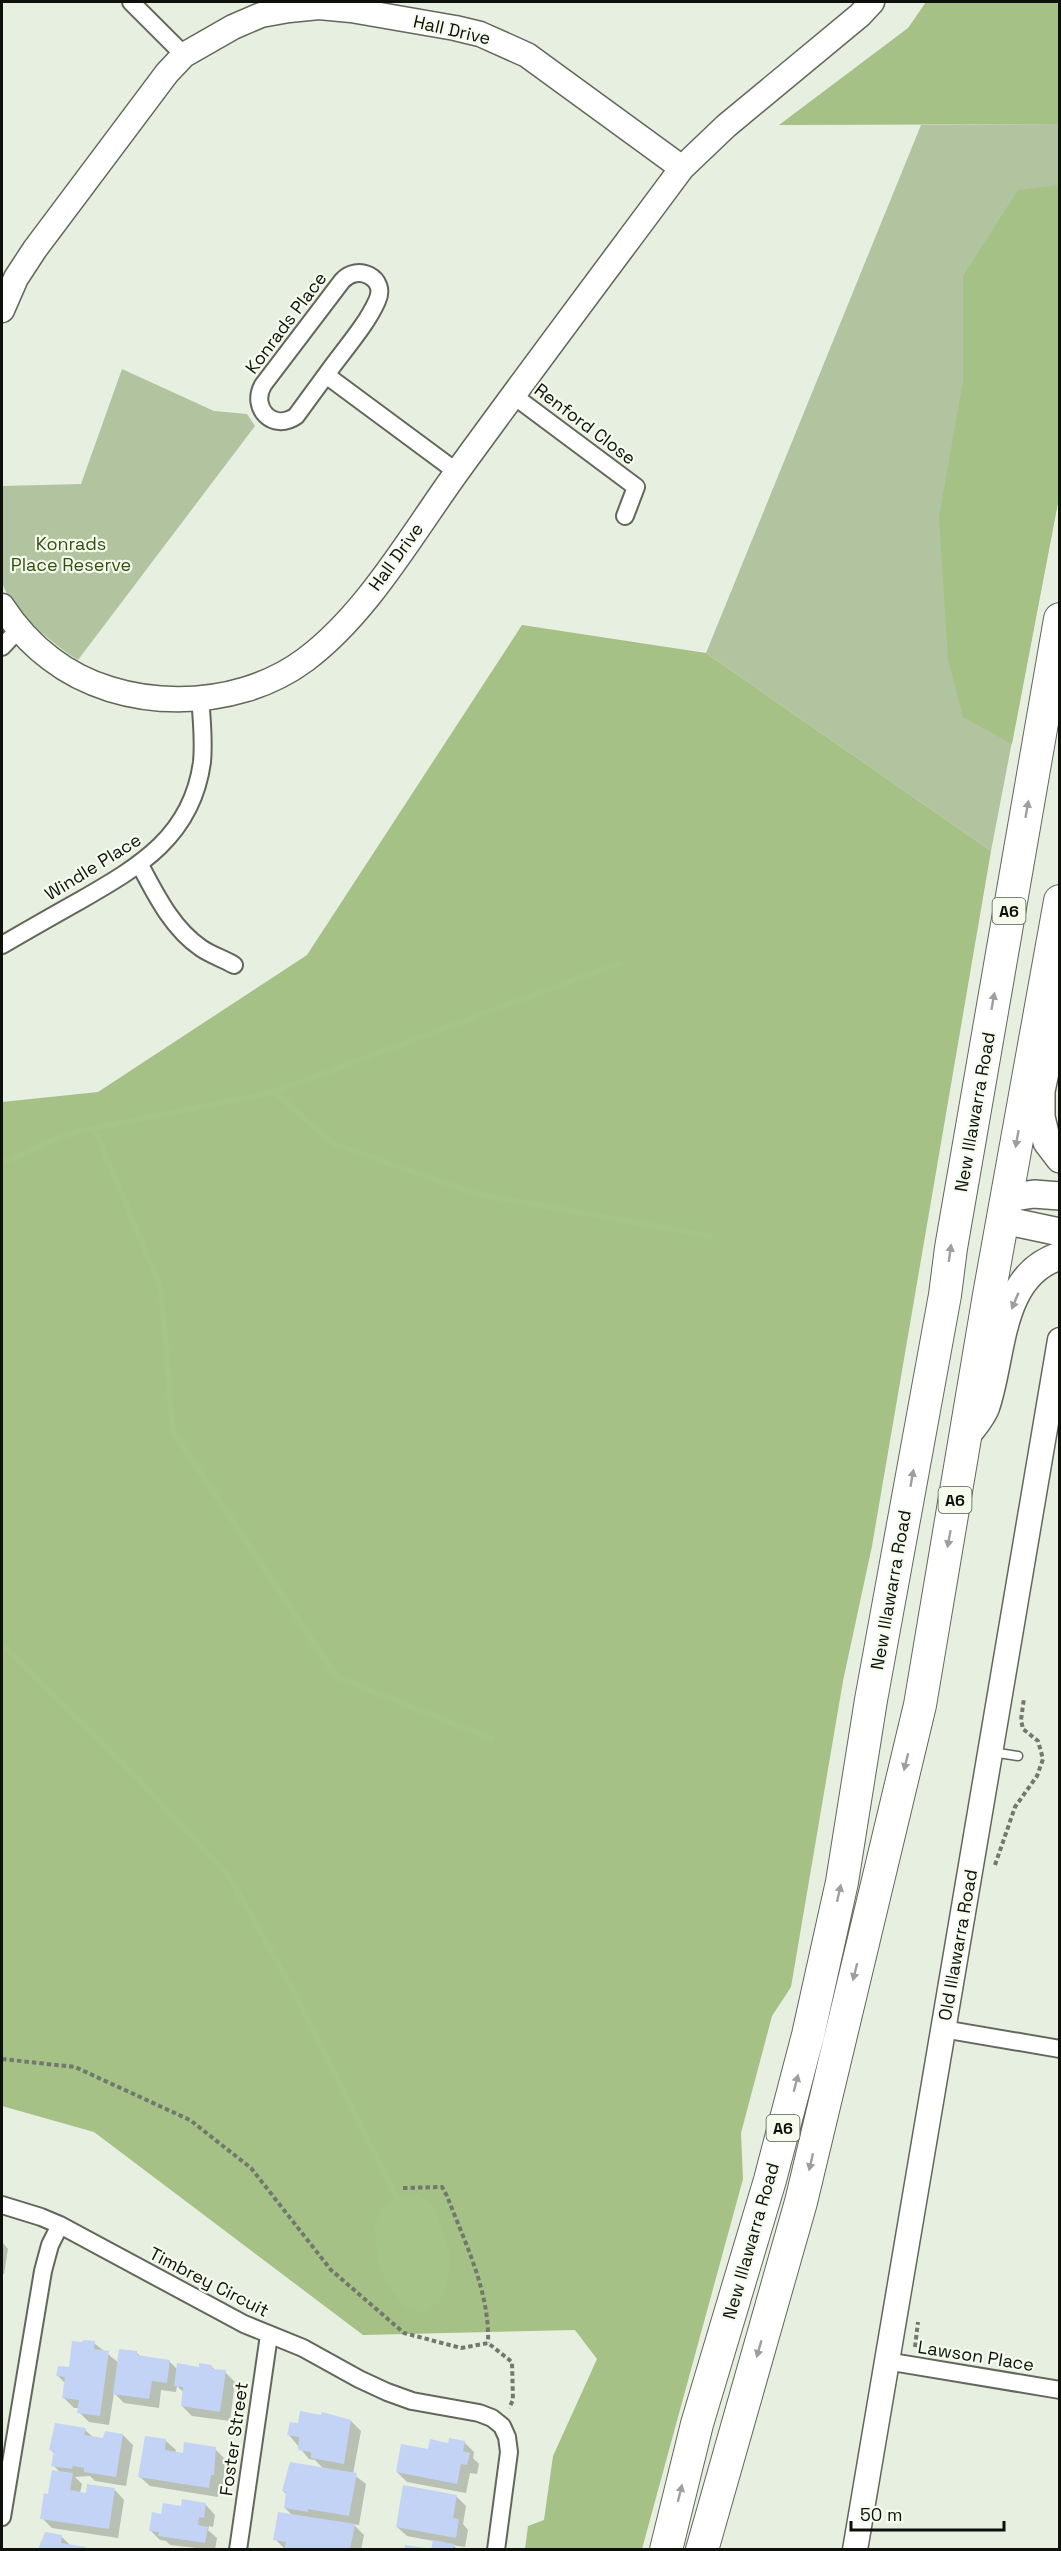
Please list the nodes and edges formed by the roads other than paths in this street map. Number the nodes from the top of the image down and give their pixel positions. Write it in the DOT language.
graph roads {
  1 [pos="131,2"];
  2 [pos="872,2"];
  3 [pos="351,6"];
  4 [pos="184,55"];
  5 [pos="682,168"];
  6 [pos="2,310"];
  7 [pos="326,375"];
  8 [pos="514,396"];
  9 [pos="457,472"];
  10 [pos="625,516"];
  11 [pos="2,606"];
  12 [pos="1059,619"];
  13 [pos="19,629"];
  14 [pos="2,647"];
  15 [pos="200,698"];
  16 [pos="140,865"];
  17 [pos="1059,901"];
  18 [pos="2,945"];
  19 [pos="234,965"];
  20 [pos="1046,978"];
  21 [pos="1059,1158"];
  22 [pos="1059,1196"];
  23 [pos="959,1207"];
  24 [pos="1005,1209"];
  25 [pos="1057,1245"];
  26 [pos="1059,1340"];
  27 [pos="966,1437"];
  28 [pos="991,1752"];
  29 [pos="1018,1756"];
  30 [pos="943,2028"];
  31 [pos="1059,2049"];
  32 [pos="2,2205"];
  33 [pos="60,2225"];
  34 [pos="269,2335"];
  35 [pos="886,2361"];
  36 [pos="1059,2390"];
  37 [pos="7,2447"];
  38 [pos="2,2517"];
  39 [pos="238,2550"];
  40 [pos="496,2550"];
  41 [pos="666,2550"];
  42 [pos="702,2550"];
  43 [pos="855,2550"];
  1 -- 4 [label="street"];
  2 -- 5 [label="street, Hall Drive"];
  3 -- 4 [label="street, Hall Drive"];
  3 -- 5 [label="street, Hall Drive"];
  4 -- 6 [label="street, Hall Drive"];
  5 -- 8 [label="street, Hall Drive"];
  7 -- 7 [label="street, Konrads Place"];
  7 -- 9 [label="street"];
  8 -- 9 [label="street, Hall Drive"];
  8 -- 10 [label="street, Renford Close"];
  9 -- 15 [label="street, Hall Drive"];
  11 -- 13 [label="street, Hall Drive"];
  23 -- 12 [label="highway, New Illawarra Road / A6, one-way"];
  13 -- 14 [label="street"];
  13 -- 15 [label="street, Hall Drive"];
  15 -- 16 [label="street, Windle Place"];
  16 -- 18 [label="street, Windle Place"];
  16 -- 19 [label="street"];
  17 -- 20 [label="highway, New Illawarra Road / A6"];
  20 -- 21 [label="main road"];
  20 -- 24 [label="highway, New Illawarra Road / A6, one-way"];
  22 -- 24 [label="main road"];
  23 -- 24 [label="highway"];
  41 -- 23 [label="highway, New Illawarra Road / A6, one-way"];
  24 -- 25 [label="main road"];
  24 -- 27 [label="highway, New Illawarra Road / A6"];
  25 -- 27 [label="main road, one-way"];
  26 -- 28 [label="street, Old Illawarra Road"];
  27 -- 42 [label="highway, New Illawarra Road / A6, one-way"];
  28 -- 29 [label="lane"];
  28 -- 30 [label="street, Old Illawarra Road"];
  30 -- 31 [label="street"];
  30 -- 35 [label="street, Old Illawarra Road"];
  32 -- 33 [label="street, Timbrey Circuit"];
  33 -- 34 [label="street, Timbrey Circuit"];
  33 -- 37 [label="street"];
  34 -- 39 [label="street, Foster Street"];
  34 -- 40 [label="street, Timbrey Circuit"];
  35 -- 36 [label="street, Lawson Place"];
  35 -- 43 [label="street, Old Illawarra Road"];
  37 -- 38 [label="street"];
}
